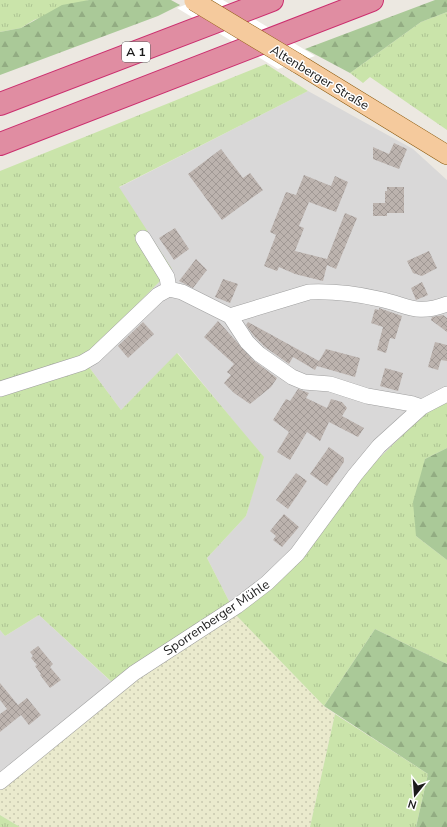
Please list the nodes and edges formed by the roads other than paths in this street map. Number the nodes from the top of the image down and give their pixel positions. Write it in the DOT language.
graph roads {
  1 [pos="272,0"];
  2 [pos="372,0"];
  3 [pos="193,1"];
  4 [pos="0,104"];
  5 [pos="0,144"];
  6 [pos="447,155"];
  7 [pos="143,238"];
  8 [pos="169,289"];
  9 [pos="447,304"];
  10 [pos="230,316"];
  11 [pos="0,389"];
  12 [pos="447,394"];
  13 [pos="422,407"];
  14 [pos="0,782"];
  1 -- 4 [label="highway, A 1"];
  2 -- 5 [label="highway"];
  3 -- 6 [label="main road, Altenberger Straße, bridge"];
  7 -- 8 [label="street"];
  8 -- 10 [label="street"];
  8 -- 11 [label="street"];
  9 -- 10 [label="street"];
  10 -- 13 [label="street"];
  12 -- 13 [label="street, Sporrenberger Mühle"];
  13 -- 14 [label="street, Sporrenberger Mühle"];
}
